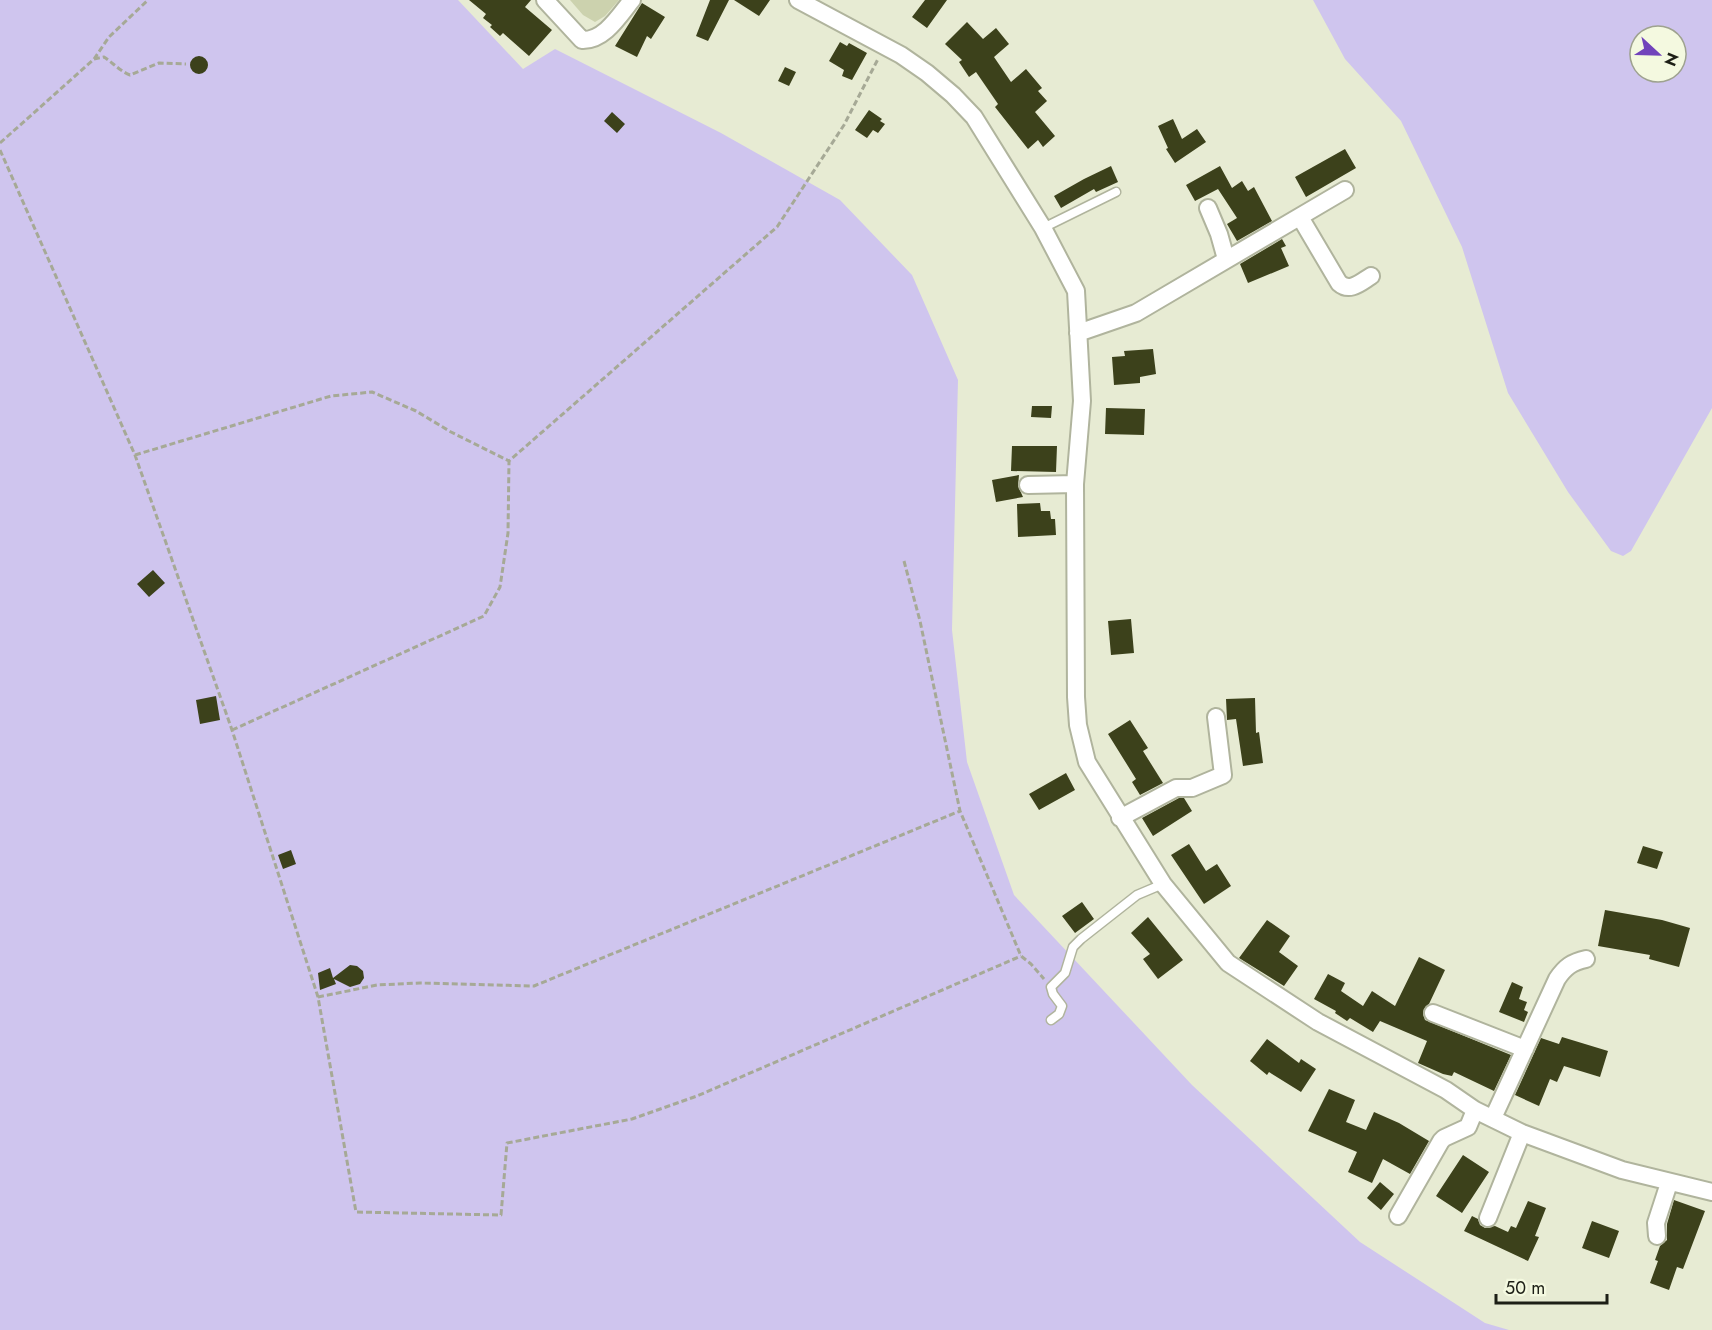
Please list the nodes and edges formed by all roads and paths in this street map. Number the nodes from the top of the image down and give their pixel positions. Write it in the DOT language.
graph roads {
  1 [pos="148,0"];
  2 [pos="545,0"];
  3 [pos="632,0"];
  4 [pos="798,0"];
  5 [pos="884,46"];
  6 [pos="94,59"];
  7 [pos="186,64"];
  8 [pos="0,143"];
  9 [pos="0,150"];
  10 [pos="1345,190"];
  11 [pos="1116,192"];
  12 [pos="1208,208"];
  13 [pos="1300,217"];
  14 [pos="1043,228"];
  15 [pos="1226,259"];
  16 [pos="1371,276"];
  17 [pos="1078,333"];
  18 [pos="135,455"];
  19 [pos="509,461"];
  20 [pos="1076,484"];
  21 [pos="1028,485"];
  22 [pos="904,561"];
  23 [pos="1216,717"];
  24 [pos="232,730"];
  25 [pos="960,811"];
  26 [pos="1120,818"];
  27 [pos="1163,884"];
  28 [pos="1021,956"];
  29 [pos="1586,959"];
  30 [pos="1051,987"];
  31 [pos="318,997"];
  32 [pos="1433,1013"];
  33 [pos="1051,1020"];
  34 [pos="1525,1049"];
  35 [pos="1476,1110"];
  36 [pos="1492,1119"];
  37 [pos="1522,1133"];
  38 [pos="1669,1183"];
  39 [pos="1712,1192"];
  40 [pos="1398,1216"];
  41 [pos="1488,1218"];
  42 [pos="1657,1236"];
  1 -- 6 [label="path"];
  2 -- 3 [label="street"];
  4 -- 5 [label="street"];
  5 -- 14 [label="street"];
  5 -- 19 [label="path"];
  6 -- 7 [label="path"];
  6 -- 8 [label="path"];
  9 -- 18 [label="path"];
  10 -- 13 [label="street"];
  11 -- 14 [label="lane"];
  12 -- 15 [label="street"];
  13 -- 15 [label="street"];
  13 -- 16 [label="street"];
  14 -- 17 [label="street"];
  15 -- 17 [label="street"];
  17 -- 20 [label="street"];
  18 -- 19 [label="path"];
  18 -- 24 [label="path"];
  19 -- 24 [label="path"];
  20 -- 21 [label="street"];
  20 -- 26 [label="street"];
  22 -- 25 [label="path"];
  23 -- 26 [label="street"];
  24 -- 31 [label="path"];
  25 -- 28 [label="path"];
  25 -- 31 [label="path"];
  26 -- 27 [label="street"];
  27 -- 30 [label="lane"];
  27 -- 35 [label="street"];
  28 -- 30 [label="path"];
  28 -- 31 [label="path"];
  29 -- 34 [label="street"];
  30 -- 33 [label="lane"];
  32 -- 34 [label="street"];
  34 -- 36 [label="street"];
  35 -- 36 [label="street"];
  35 -- 40 [label="street"];
  36 -- 37 [label="street"];
  37 -- 38 [label="street"];
  37 -- 41 [label="street"];
  38 -- 39 [label="street"];
  38 -- 42 [label="street"];
}
